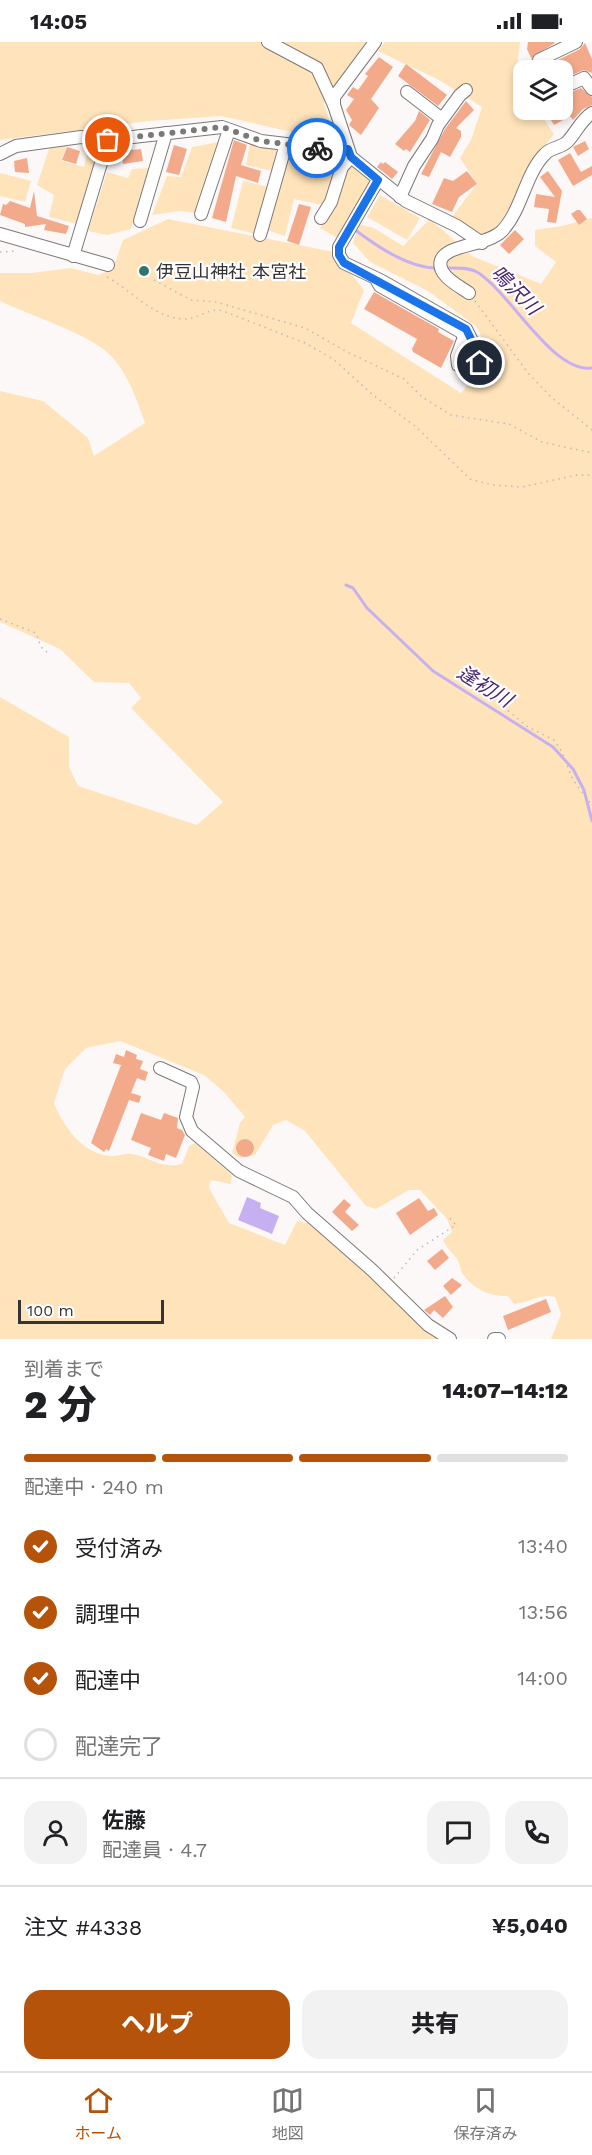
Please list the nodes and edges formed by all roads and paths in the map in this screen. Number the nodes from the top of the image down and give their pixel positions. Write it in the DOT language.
graph roads {
  1 [pos="268,42"];
  2 [pos="375,42"];
  3 [pos="576,42"];
  4 [pos="539,60"];
  5 [pos="573,83"];
  6 [pos="592,89"];
  7 [pos="466,90"];
  8 [pos="407,92"];
  9 [pos="334,105"];
  10 [pos="592,113"];
  11 [pos="442,119"];
  12 [pos="229,130"];
  13 [pos="166,133"];
  14 [pos="108,140"];
  15 [pos="286,144"];
  16 [pos="349,153"];
  17 [pos="0,154"];
  18 [pos="378,180"];
  19 [pos="400,197"];
  20 [pos="201,214"];
  21 [pos="321,219"];
  22 [pos="140,221"];
  23 [pos="0,234"];
  24 [pos="260,235"];
  25 [pos="482,243"];
  26 [pos="73,255"];
  27 [pos="105,270"];
  28 [pos="154,280"];
  29 [pos="376,281"];
  30 [pos="469,293"];
  31 [pos="592,430"];
  32 [pos="592,453"];
  33 [pos="592,475"];
  34 [pos="0,619"];
  35 [pos="49,654"];
  36 [pos="480,688"];
  37 [pos="591,803"];
  38 [pos="160,1068"];
  39 [pos="448,1216"];
  40 [pos="388,1286"];
  41 [pos="450,1339"];
  42 [pos="494,1339"];
  43 [pos="499,1339"];
  1 -- 9 [label="street"];
  2 -- 9 [label="street"];
  3 -- 4 [label="street"];
  5 -- 6 [label="street"];
  7 -- 11 [label="street"];
  8 -- 11 [label="street"];
  9 -- 16 [label="street"];
  10 -- 25 [label="street"];
  11 -- 19 [label="street"];
  12 -- 13 [label="street"];
  12 -- 15 [label="street"];
  12 -- 20 [label="street"];
  13 -- 14 [label="street"];
  13 -- 22 [label="street"];
  14 -- 17 [label="street"];
  14 -- 26 [label="street"];
  15 -- 16 [label="street"];
  15 -- 24 [label="street"];
  16 -- 18 [label="street"];
  16 -- 21 [label="street"];
  18 -- 19 [label="street"];
  18 -- 29 [label="street"];
  19 -- 25 [label="street"];
  23 -- 26 [label="street"];
  25 -- 30 [label="street"];
  26 -- 27 [label="street"];
  27 -- 33 [label="path"];
  28 -- 32 [label="path"];
  29 -- 29 [label="street"];
  30 -- 31 [label="path"];
  34 -- 35 [label="path"];
  36 -- 37 [label="path"];
  38 -- 40 [label="street"];
  39 -- 40 [label="path"];
  40 -- 41 [label="street"];
  42 -- 43 [label="street"];
}
